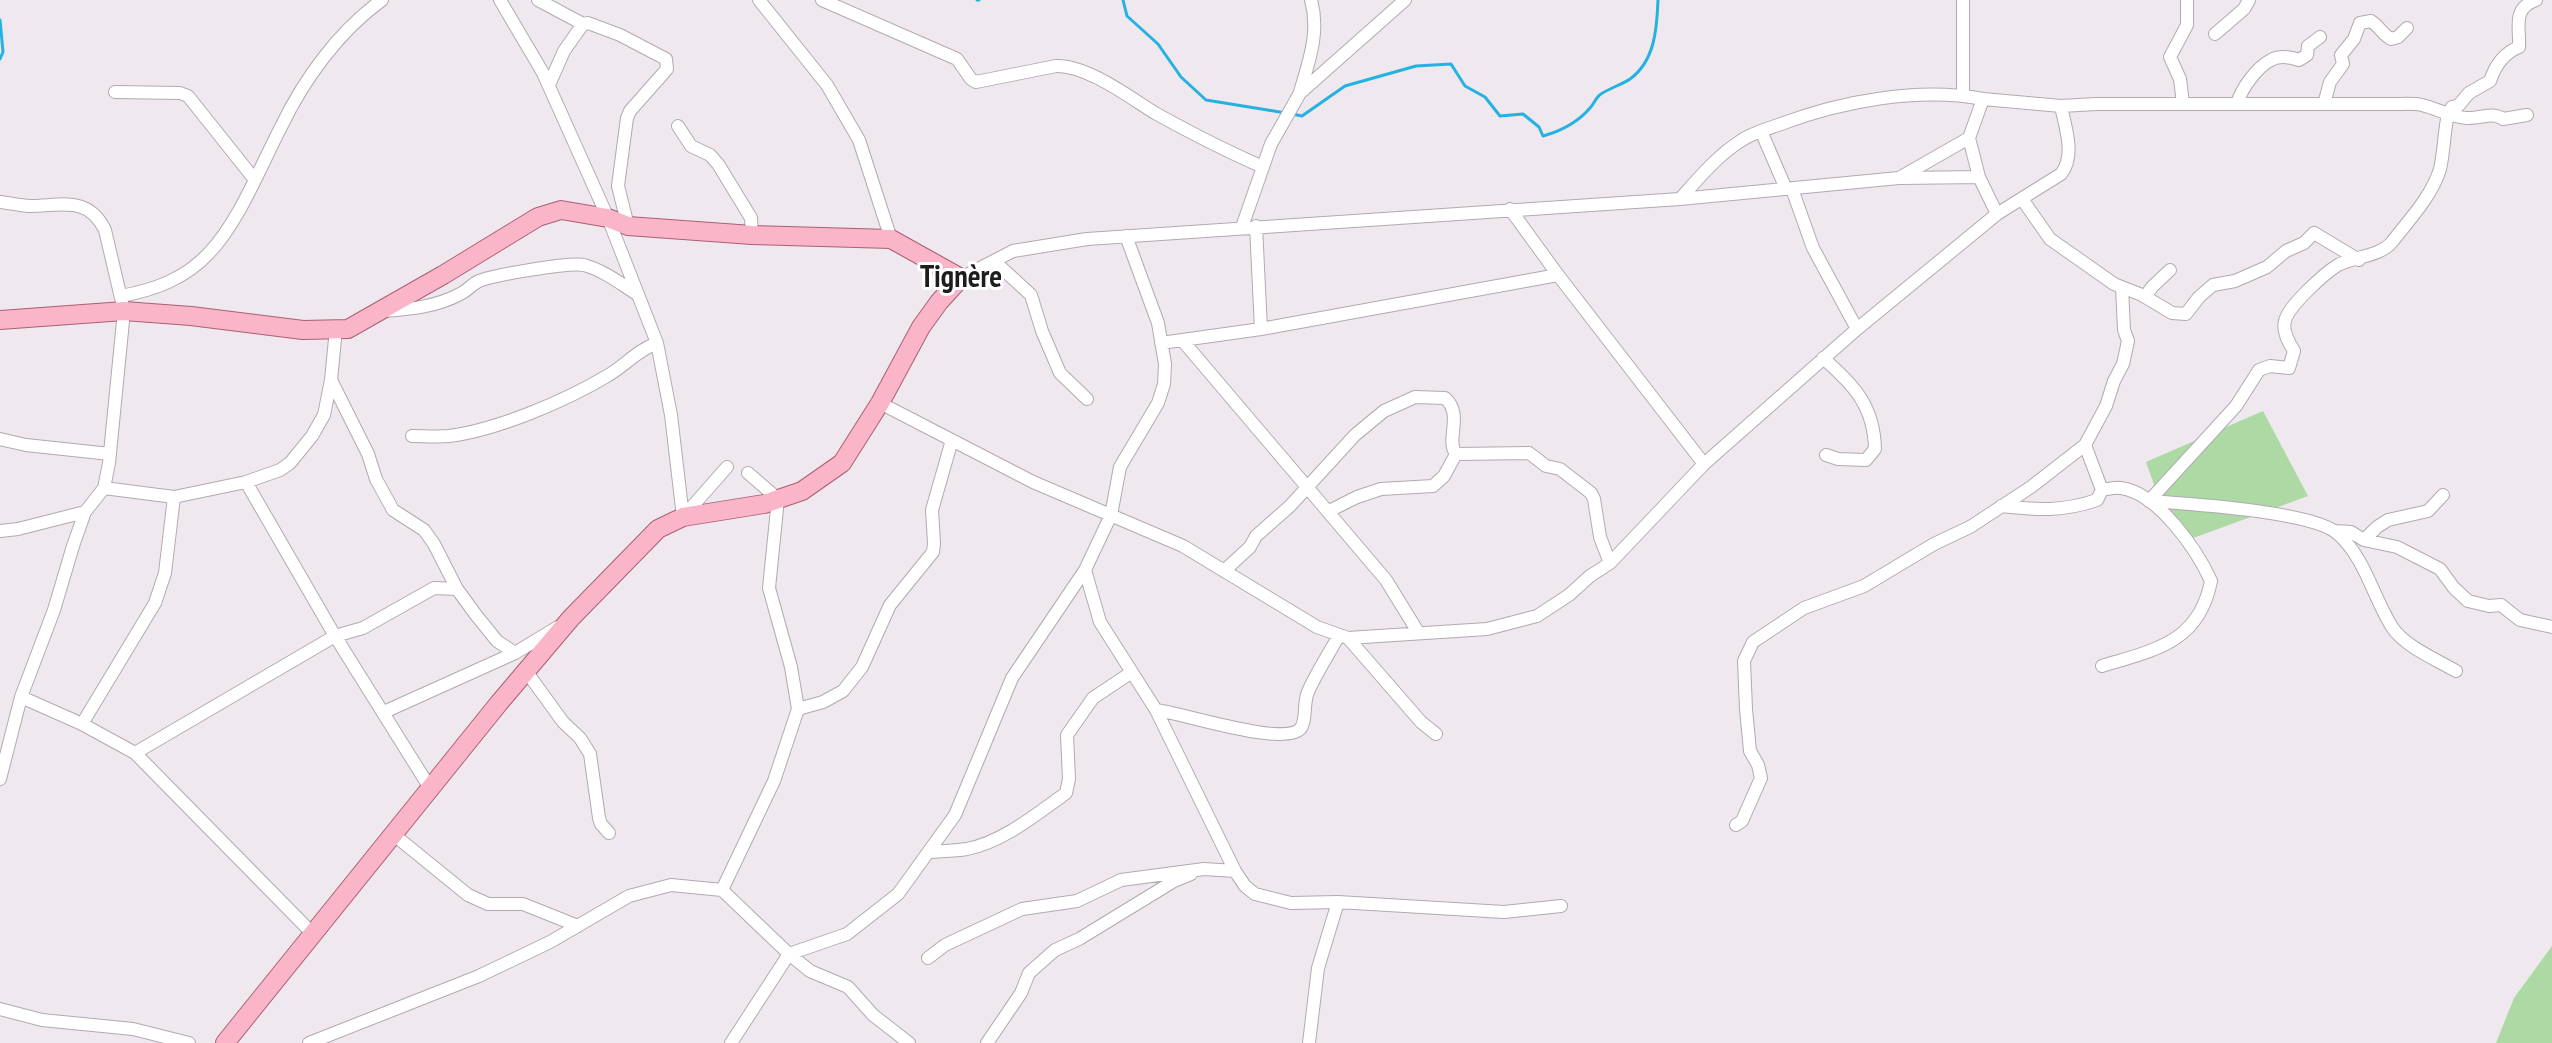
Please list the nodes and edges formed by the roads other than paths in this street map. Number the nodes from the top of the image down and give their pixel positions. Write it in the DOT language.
graph roads {
  1 [pos="382,0"];
  2 [pos="500,0"];
  3 [pos="538,0"];
  4 [pos="759,0"];
  5 [pos="822,0"];
  6 [pos="1311,0"];
  7 [pos="1405,0"];
  8 [pos="1963,0"];
  9 [pos="2187,0"];
  10 [pos="2249,0"];
  11 [pos="2536,0"];
  12 [pos="583,24"];
  13 [pos="2407,28"];
  14 [pos="2215,34"];
  15 [pos="2320,37"];
  16 [pos="549,85"];
  17 [pos="116,92"];
  18 [pos="1299,93"];
  19 [pos="1963,95"];
  20 [pos="1983,99"];
  21 [pos="2183,104"];
  22 [pos="2237,104"];
  23 [pos="2324,104"];
  24 [pos="2061,106"];
  25 [pos="2448,114"];
  26 [pos="2527,115"];
  27 [pos="678,126"];
  28 [pos="1761,131"];
  29 [pos="1969,138"];
  30 [pos="1263,167"];
  31 [pos="1980,177"];
  32 [pos="1899,178"];
  33 [pos="255,180"];
  34 [pos="1789,189"];
  35 [pos="1680,199"];
  36 [pos="2022,199"];
  37 [pos="0,202"];
  38 [pos="1510,209"];
  39 [pos="1997,214"];
  40 [pos="608,218"];
  41 [pos="628,226"];
  42 [pos="1256,226"];
  43 [pos="1242,227"];
  44 [pos="752,235"];
  45 [pos="1126,236"];
  46 [pos="891,239"];
  47 [pos="2359,260"];
  48 [pos="994,261"];
  49 [pos="2170,270"];
  50 [pos="1558,275"];
  51 [pos="961,278"];
  52 [pos="2122,287"];
  53 [pos="637,294"];
  54 [pos="2145,297"];
  55 [pos="122,303"];
  56 [pos="380,311"];
  57 [pos="0,320"];
  58 [pos="336,329"];
  59 [pos="1261,329"];
  60 [pos="1857,329"];
  61 [pos="1182,340"];
  62 [pos="657,343"];
  63 [pos="1161,343"];
  64 [pos="1823,358"];
  65 [pos="331,380"];
  66 [pos="1088,399"];
  67 [pos="880,403"];
  68 [pos="412,436"];
  69 [pos="0,439"];
  70 [pos="952,440"];
  71 [pos="2085,445"];
  72 [pos="110,454"];
  73 [pos="1456,454"];
  74 [pos="1826,455"];
  75 [pos="1704,464"];
  76 [pos="727,467"];
  77 [pos="748,473"];
  78 [pos="246,482"];
  79 [pos="1308,486"];
  80 [pos="104,488"];
  81 [pos="2102,490"];
  82 [pos="2443,495"];
  83 [pos="174,497"];
  84 [pos="778,499"];
  85 [pos="2148,501"];
  86 [pos="2001,507"];
  87 [pos="1329,511"];
  88 [pos="85,512"];
  89 [pos="1111,515"];
  90 [pos="683,517"];
  91 [pos="0,531"];
  92 [pos="2335,531"];
  93 [pos="2364,540"];
  94 [pos="1610,563"];
  95 [pos="1085,570"];
  96 [pos="1224,571"];
  97 [pos="458,589"];
  98 [pos="571,618"];
  99 [pos="2552,627"];
  100 [pos="1418,632"];
  101 [pos="335,636"];
  102 [pos="1343,637"];
  103 [pos="515,653"];
  104 [pos="2103,666"];
  105 [pos="526,671"];
  106 [pos="2456,671"];
  107 [pos="1132,672"];
  108 [pos="21,698"];
  109 [pos="798,709"];
  110 [pos="1156,710"];
  111 [pos="384,712"];
  112 [pos="82,724"];
  113 [pos="1436,734"];
  114 [pos="135,753"];
  115 [pos="0,779"];
  116 [pos="430,788"];
  117 [pos="1736,825"];
  118 [pos="609,833"];
  119 [pos="393,834"];
  120 [pos="929,852"];
  121 [pos="1204,869"];
  122 [pos="1235,871"];
  123 [pos="722,890"];
  124 [pos="1338,902"];
  125 [pos="1561,906"];
  126 [pos="578,926"];
  127 [pos="312,933"];
  128 [pos="789,954"];
  129 [pos="928,958"];
  130 [pos="0,1009"];
  131 [pos="189,1043"];
  132 [pos="225,1043"];
  133 [pos="309,1043"];
  134 [pos="731,1043"];
  135 [pos="909,1043"];
  136 [pos="987,1043"];
  137 [pos="1309,1043"];
  1 -- 33 [label="street"];
  2 -- 16 [label="street"];
  3 -- 12 [label="street"];
  4 -- 46 [label="street"];
  5 -- 30 [label="street"];
  6 -- 18 [label="street"];
  7 -- 18 [label="street"];
  8 -- 19 [label="street"];
  9 -- 21 [label="street"];
  10 -- 14 [label="street"];
  11 -- 25 [label="street"];
  12 -- 16 [label="street"];
  12 -- 41 [label="street"];
  13 -- 23 [label="street"];
  15 -- 22 [label="street"];
  16 -- 40 [label="street"];
  17 -- 33 [label="street"];
  18 -- 30 [label="street"];
  19 -- 20 [label="street"];
  19 -- 28 [label="street"];
  20 -- 24 [label="street"];
  20 -- 29 [label="street"];
  21 -- 22 [label="street"];
  21 -- 24 [label="street"];
  22 -- 23 [label="street"];
  23 -- 25 [label="street"];
  24 -- 36 [label="street"];
  25 -- 26 [label="street"];
  25 -- 47 [label="street"];
  27 -- 44 [label="street"];
  28 -- 34 [label="street"];
  28 -- 35 [label="street"];
  29 -- 31 [label="street"];
  29 -- 32 [label="street"];
  30 -- 43 [label="street"];
  31 -- 32 [label="street"];
  31 -- 39 [label="street"];
  32 -- 34 [label="street"];
  33 -- 55 [label="street"];
  34 -- 35 [label="street"];
  34 -- 60 [label="street"];
  35 -- 38 [label="street"];
  36 -- 39 [label="street"];
  36 -- 52 [label="street"];
  37 -- 55 [label="street"];
  38 -- 42 [label="street"];
  38 -- 50 [label="street"];
  39 -- 60 [label="street"];
  40 -- 41 [label="main road"];
  40 -- 53 [label="street"];
  40 -- 56 [label="main road"];
  41 -- 44 [label="main road"];
  42 -- 43 [label="street"];
  42 -- 59 [label="street"];
  43 -- 45 [label="street"];
  44 -- 46 [label="main road"];
  45 -- 48 [label="street"];
  45 -- 63 [label="street"];
  46 -- 51 [label="main road"];
  47 -- 54 [label="street"];
  47 -- 85 [label="street"];
  48 -- 51 [label="street"];
  48 -- 66 [label="street"];
  49 -- 54 [label="street"];
  50 -- 59 [label="street"];
  50 -- 75 [label="street"];
  51 -- 67 [label="main road"];
  52 -- 54 [label="street"];
  52 -- 71 [label="street"];
  53 -- 56 [label="street"];
  53 -- 62 [label="street"];
  55 -- 57 [label="main road"];
  55 -- 58 [label="main road"];
  55 -- 72 [label="street"];
  56 -- 58 [label="main road"];
  58 -- 65 [label="street"];
  59 -- 61 [label="street"];
  60 -- 64 [label="street"];
  61 -- 63 [label="street"];
  61 -- 79 [label="street"];
  62 -- 68 [label="street"];
  62 -- 90 [label="street"];
  63 -- 89 [label="street"];
  64 -- 74 [label="street"];
  64 -- 75 [label="street"];
  65 -- 78 [label="street"];
  65 -- 97 [label="street"];
  67 -- 70 [label="street"];
  67 -- 84 [label="main road"];
  69 -- 72 [label="street"];
  70 -- 89 [label="street"];
  70 -- 109 [label="street"];
  71 -- 81 [label="street"];
  71 -- 86 [label="street"];
  72 -- 80 [label="street"];
  73 -- 79 [label="street"];
  73 -- 87 [label="street"];
  73 -- 94 [label="street"];
  75 -- 94 [label="street"];
  76 -- 90 [label="street"];
  77 -- 84 [label="street"];
  78 -- 83 [label="street"];
  78 -- 101 [label="street"];
  79 -- 87 [label="street"];
  79 -- 96 [label="street"];
  80 -- 83 [label="street"];
  80 -- 88 [label="street"];
  81 -- 85 [label="street"];
  81 -- 86 [label="street"];
  82 -- 93 [label="street"];
  83 -- 112 [label="street"];
  84 -- 90 [label="main road"];
  84 -- 109 [label="street"];
  85 -- 92 [label="street"];
  85 -- 104 [label="street"];
  86 -- 117 [label="street"];
  87 -- 100 [label="street"];
  88 -- 91 [label="street"];
  88 -- 108 [label="street"];
  89 -- 95 [label="street"];
  89 -- 96 [label="street"];
  90 -- 98 [label="main road"];
  92 -- 93 [label="street"];
  92 -- 106 [label="street"];
  93 -- 99 [label="street"];
  94 -- 100 [label="street"];
  95 -- 107 [label="street"];
  95 -- 120 [label="street"];
  96 -- 102 [label="street"];
  97 -- 101 [label="street"];
  97 -- 103 [label="street"];
  98 -- 103 [label="street"];
  98 -- 105 [label="main road"];
  100 -- 102 [label="street"];
  101 -- 111 [label="street"];
  101 -- 114 [label="street"];
  102 -- 110 [label="street"];
  102 -- 113 [label="street"];
  103 -- 111 [label="street"];
  105 -- 116 [label="main road"];
  105 -- 118 [label="street"];
  107 -- 110 [label="street"];
  107 -- 120 [label="street"];
  108 -- 112 [label="street"];
  108 -- 115 [label="street"];
  109 -- 123 [label="street"];
  110 -- 122 [label="street"];
  111 -- 116 [label="street"];
  112 -- 114 [label="street"];
  114 -- 127 [label="street"];
  116 -- 119 [label="main road"];
  119 -- 126 [label="street"];
  119 -- 127 [label="main road"];
  120 -- 128 [label="street"];
  121 -- 122 [label="street"];
  121 -- 129 [label="street"];
  121 -- 136 [label="street"];
  122 -- 124 [label="street"];
  123 -- 126 [label="street"];
  123 -- 128 [label="street"];
  124 -- 125 [label="street"];
  124 -- 137 [label="street"];
  126 -- 133 [label="street"];
  127 -- 132 [label="main road"];
  128 -- 134 [label="street"];
  128 -- 135 [label="street"];
  130 -- 131 [label="street"];
}
